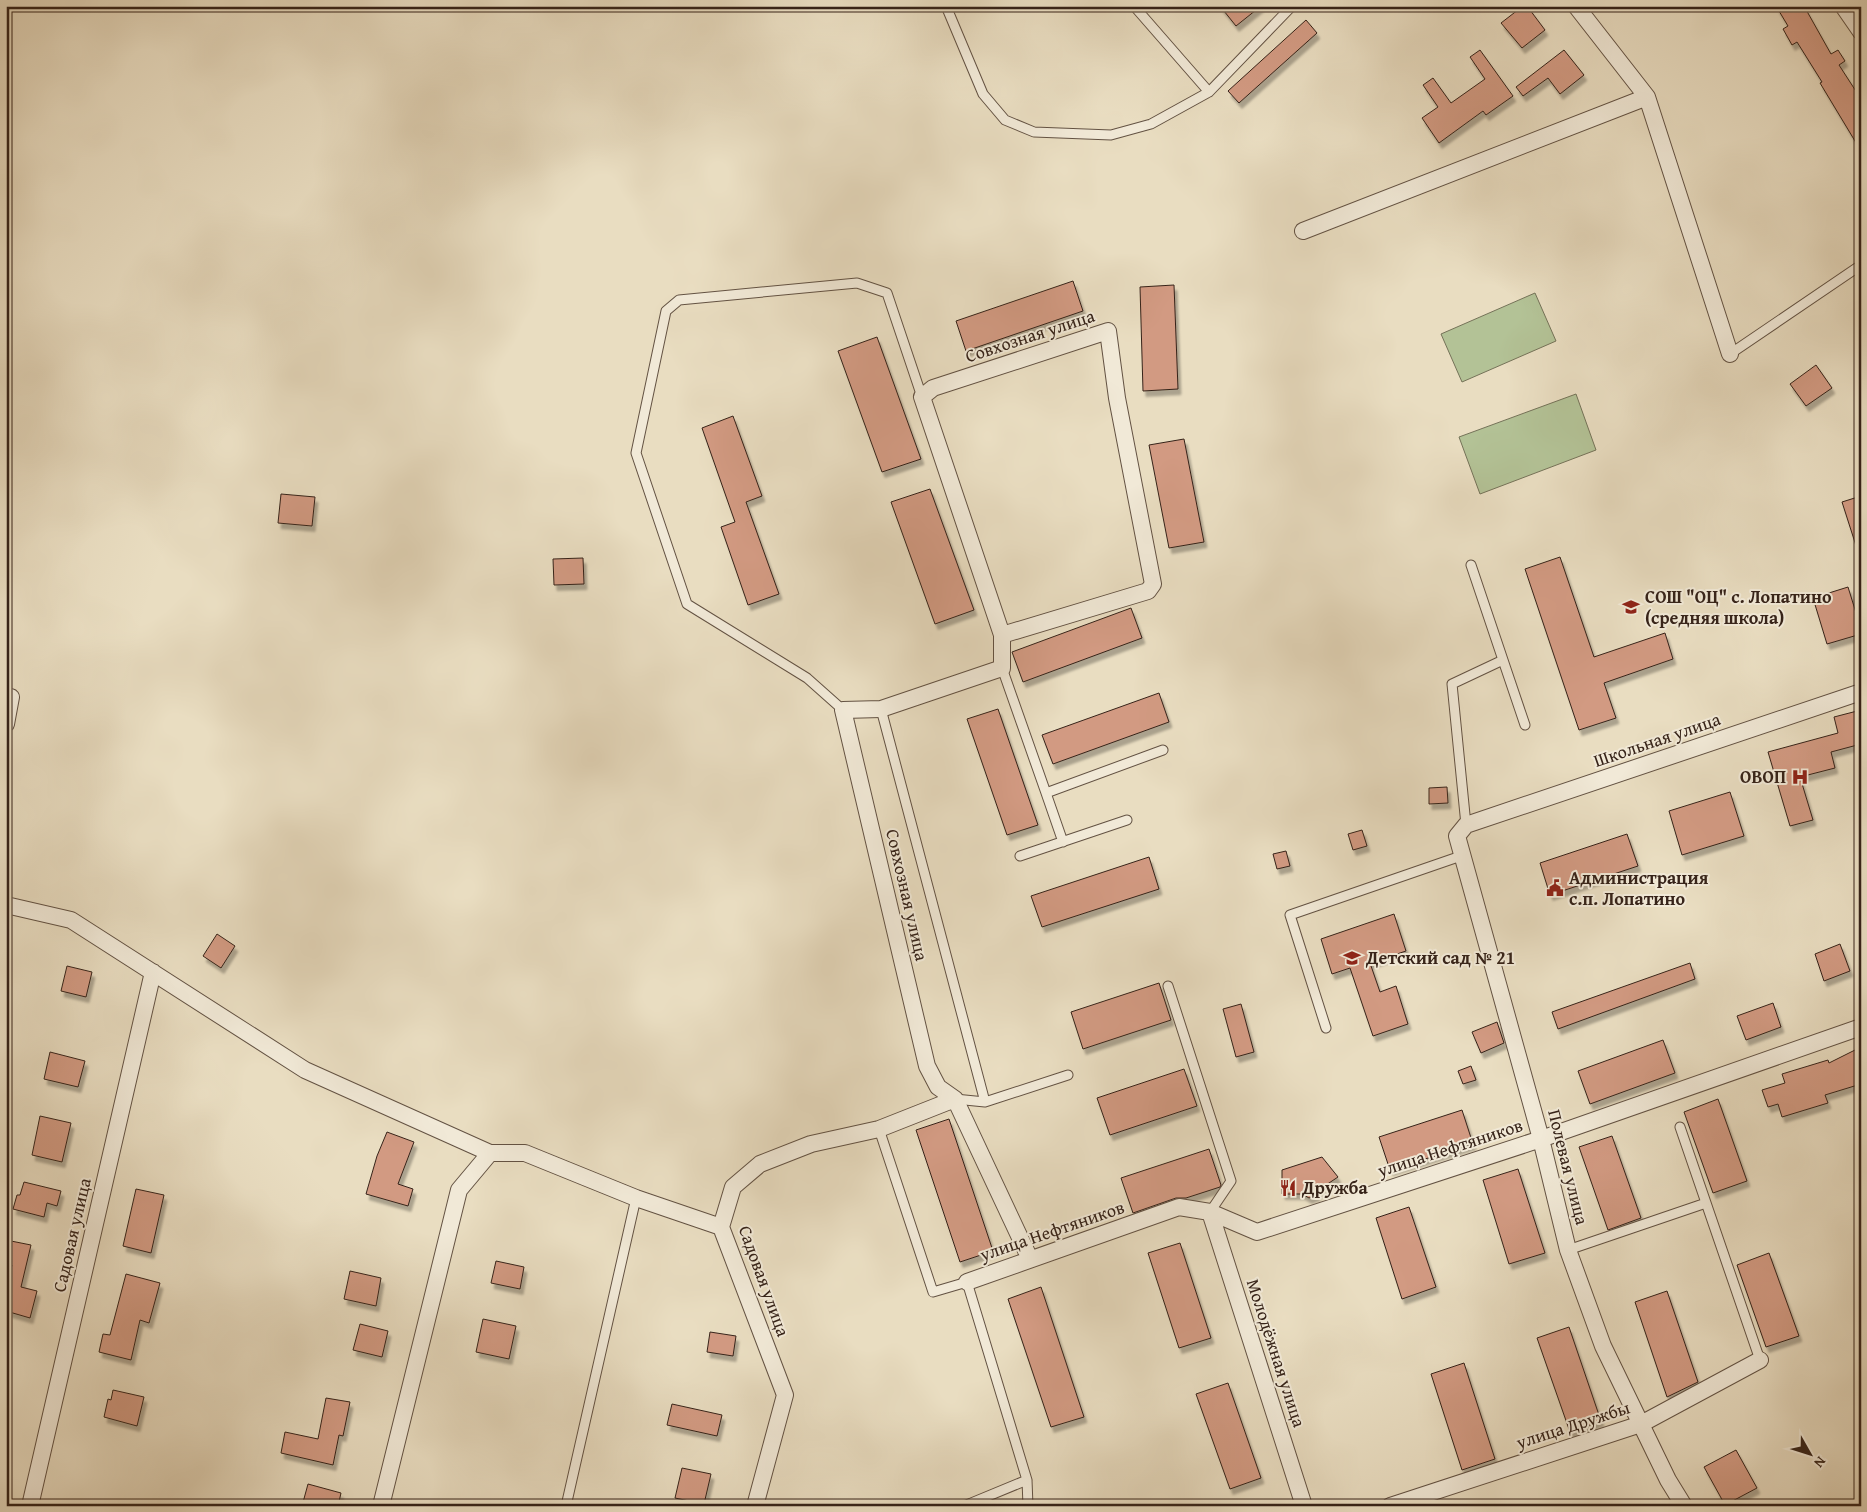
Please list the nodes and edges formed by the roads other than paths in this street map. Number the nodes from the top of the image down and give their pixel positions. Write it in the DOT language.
graph roads {
  1 [pos="946,6"];
  2 [pos="1134,6"];
  3 [pos="1292,6"];
  4 [pos="1576,6"];
  5 [pos="1843,6"];
  6 [pos="1861,32"];
  7 [pos="1209,92"];
  8 [pos="1647,97"];
  9 [pos="1303,231"];
  10 [pos="1861,266"];
  11 [pos="1730,354"];
  12 [pos="922,397"];
  13 [pos="1471,565"];
  14 [pos="1002,635"];
  15 [pos="1503,660"];
  16 [pos="1002,668"];
  17 [pos="1861,692"];
  18 [pos="6,696"];
  19 [pos="881,709"];
  20 [pos="844,710"];
  21 [pos="6,724"];
  22 [pos="1526,724"];
  23 [pos="1163,750"];
  24 [pos="1046,793"];
  25 [pos="1127,820"];
  26 [pos="1466,825"];
  27 [pos="1063,842"];
  28 [pos="1020,856"];
  29 [pos="1461,856"];
  30 [pos="6,905"];
  31 [pos="153,972"];
  32 [pos="1168,986"];
  33 [pos="1861,1027"];
  34 [pos="1326,1028"];
  35 [pos="1068,1075"];
  36 [pos="955,1099"];
  37 [pos="985,1102"];
  38 [pos="1680,1126"];
  39 [pos="880,1130"];
  40 [pos="1541,1139"];
  41 [pos="490,1153"];
  42 [pos="636,1198"];
  43 [pos="1706,1203"];
  44 [pos="1210,1212"];
  45 [pos="721,1227"];
  46 [pos="1568,1250"];
  47 [pos="1030,1259"];
  48 [pos="966,1282"];
  49 [pos="1760,1360"];
  50 [pos="1641,1424"];
  51 [pos="1027,1480"];
  52 [pos="30,1506"];
  53 [pos="381,1506"];
  54 [pos="566,1506"];
  55 [pos="755,1506"];
  56 [pos="964,1506"];
  57 [pos="1028,1506"];
  58 [pos="1304,1506"];
  59 [pos="1390,1506"];
  60 [pos="1684,1506"];
  1 -- 7 [label="lane"];
  2 -- 7 [label="lane"];
  3 -- 7 [label="lane"];
  4 -- 8 [label="street"];
  5 -- 6 [label="street"];
  8 -- 9 [label="street"];
  8 -- 11 [label="street"];
  10 -- 11 [label="lane"];
  12 -- 14 [label="street"];
  12 -- 14 [label="street, Совхозная улица"];
  12 -- 20 [label="lane"];
  13 -- 15 [label="lane"];
  14 -- 16 [label="street"];
  15 -- 22 [label="lane"];
  15 -- 26 [label="lane"];
  16 -- 19 [label="street"];
  16 -- 24 [label="lane"];
  17 -- 26 [label="street, Школьная улица"];
  18 -- 21 [label="street"];
  19 -- 20 [label="street"];
  19 -- 37 [label="lane"];
  20 -- 36 [label="street, Совхозная улица"];
  23 -- 24 [label="lane"];
  24 -- 27 [label="lane"];
  25 -- 27 [label="lane"];
  26 -- 29 [label="street, Полевая улица"];
  27 -- 28 [label="lane"];
  29 -- 34 [label="lane"];
  29 -- 40 [label="street, Полевая улица"];
  30 -- 31 [label="street"];
  31 -- 41 [label="street"];
  31 -- 52 [label="street, Садовая улица"];
  32 -- 44 [label="lane"];
  33 -- 40 [label="street, улица Нефтяников"];
  35 -- 37 [label="lane"];
  36 -- 37 [label="lane"];
  36 -- 39 [label="street, Садовая улица"];
  36 -- 47 [label="street, Совхозная улица"];
  38 -- 43 [label="lane"];
  39 -- 45 [label="street, Садовая улица"];
  39 -- 48 [label="lane"];
  40 -- 44 [label="street, улица Нефтяников"];
  40 -- 46 [label="street, Полевая улица"];
  41 -- 42 [label="street"];
  41 -- 53 [label="street"];
  42 -- 45 [label="street"];
  42 -- 54 [label="lane"];
  43 -- 46 [label="lane"];
  43 -- 49 [label="lane"];
  44 -- 47 [label="street, улица Нефтяников"];
  44 -- 58 [label="street, Молодёжная улица"];
  45 -- 55 [label="street, Садовая улица"];
  46 -- 50 [label="street, Полевая улица"];
  47 -- 48 [label="street, улица Нефтяников"];
  48 -- 51 [label="lane"];
  49 -- 50 [label="street, улица Дружбы"];
  50 -- 59 [label="street, улица Дружбы"];
  50 -- 60 [label="street, Полевая улица"];
  51 -- 56 [label="lane"];
  51 -- 57 [label="lane"];
}
